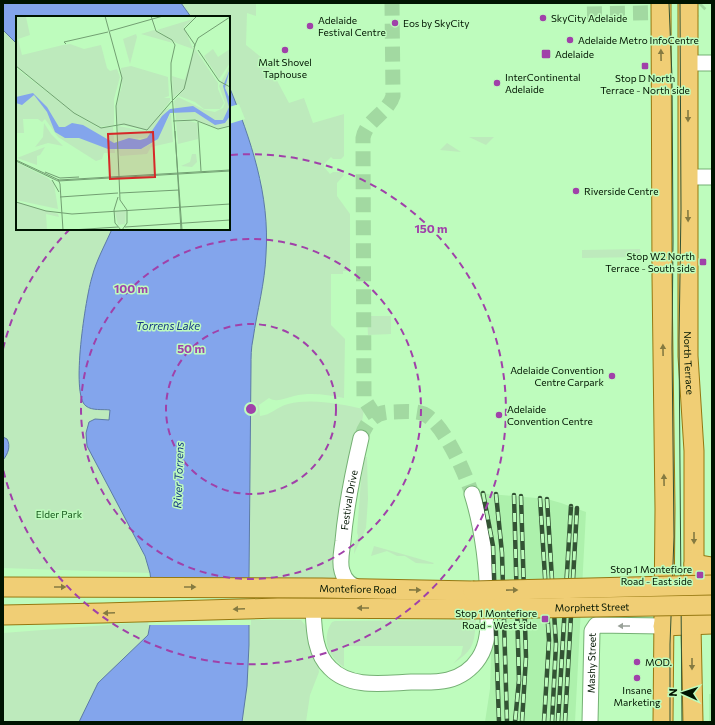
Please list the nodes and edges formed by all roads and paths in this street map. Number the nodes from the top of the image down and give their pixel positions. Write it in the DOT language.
graph roads {
  1 [pos="661,3"];
  2 [pos="688,3"];
  3 [pos="687,63"];
  4 [pos="712,64"];
  5 [pos="661,177"];
  6 [pos="688,177"];
  7 [pos="712,177"];
  8 [pos="361,438"];
  9 [pos="472,494"];
  10 [pos="694,499"];
  11 [pos="665,519"];
  12 [pos="341,563"];
  13 [pos="703,566"];
  14 [pos="712,585"];
  15 [pos="12,587"];
  16 [pos="322,588"];
  17 [pos="361,589"];
  18 [pos="473,600"];
  19 [pos="712,605"];
  20 [pos="313,608"];
  21 [pos="12,615"];
  22 [pos="712,624"];
  23 [pos="692,625"];
  24 [pos="663,626"];
  25 [pos="590,722"];
  26 [pos="663,722"];
  27 [pos="692,722"];
  5 -- 1 [label="main road, one-way"];
  2 -- 3 [label="main road, North Terrace"];
  3 -- 4 [label="street"];
  3 -- 6 [label="main road, North Terrace, one-way"];
  5 -- 6 [label="main road"];
  11 -- 5 [label="main road, one-way"];
  6 -- 7 [label="street"];
  6 -- 10 [label="main road, North Terrace, one-way"];
  8 -- 12 [label="street, Festival Drive"];
  9 -- 20 [label="street"];
  10 -- 11 [label="main road"];
  10 -- 13 [label="main road, North Terrace, one-way"];
  11 -- 24 [label="main road"];
  12 -- 16 [label="street, Festival Drive"];
  12 -- 17 [label="street, Festival Drive"];
  13 -- 23 [label="main road, North Terrace"];
  18 -- 14 [label="main road, Montefiore Road, one-way, bridge"];
  15 -- 16 [label="main road, Montefiore Road, one-way"];
  16 -- 17 [label="main road, Montefiore Road"];
  17 -- 18 [label="main road, Montefiore Road, one-way"];
  18 -- 19 [label="main road, Morphett Street, bridge"];
  18 -- 20 [label="main road, Montefiore Road, one-way"];
  20 -- 21 [label="main road, Montefiore Road, one-way"];
  22 -- 23 [label="main road"];
  23 -- 24 [label="main road"];
  23 -- 27 [label="main road, North Terrace, one-way"];
  24 -- 25 [label="street, Mashy Street, one-way"];
  24 -- 26 [label="main road"];
}
